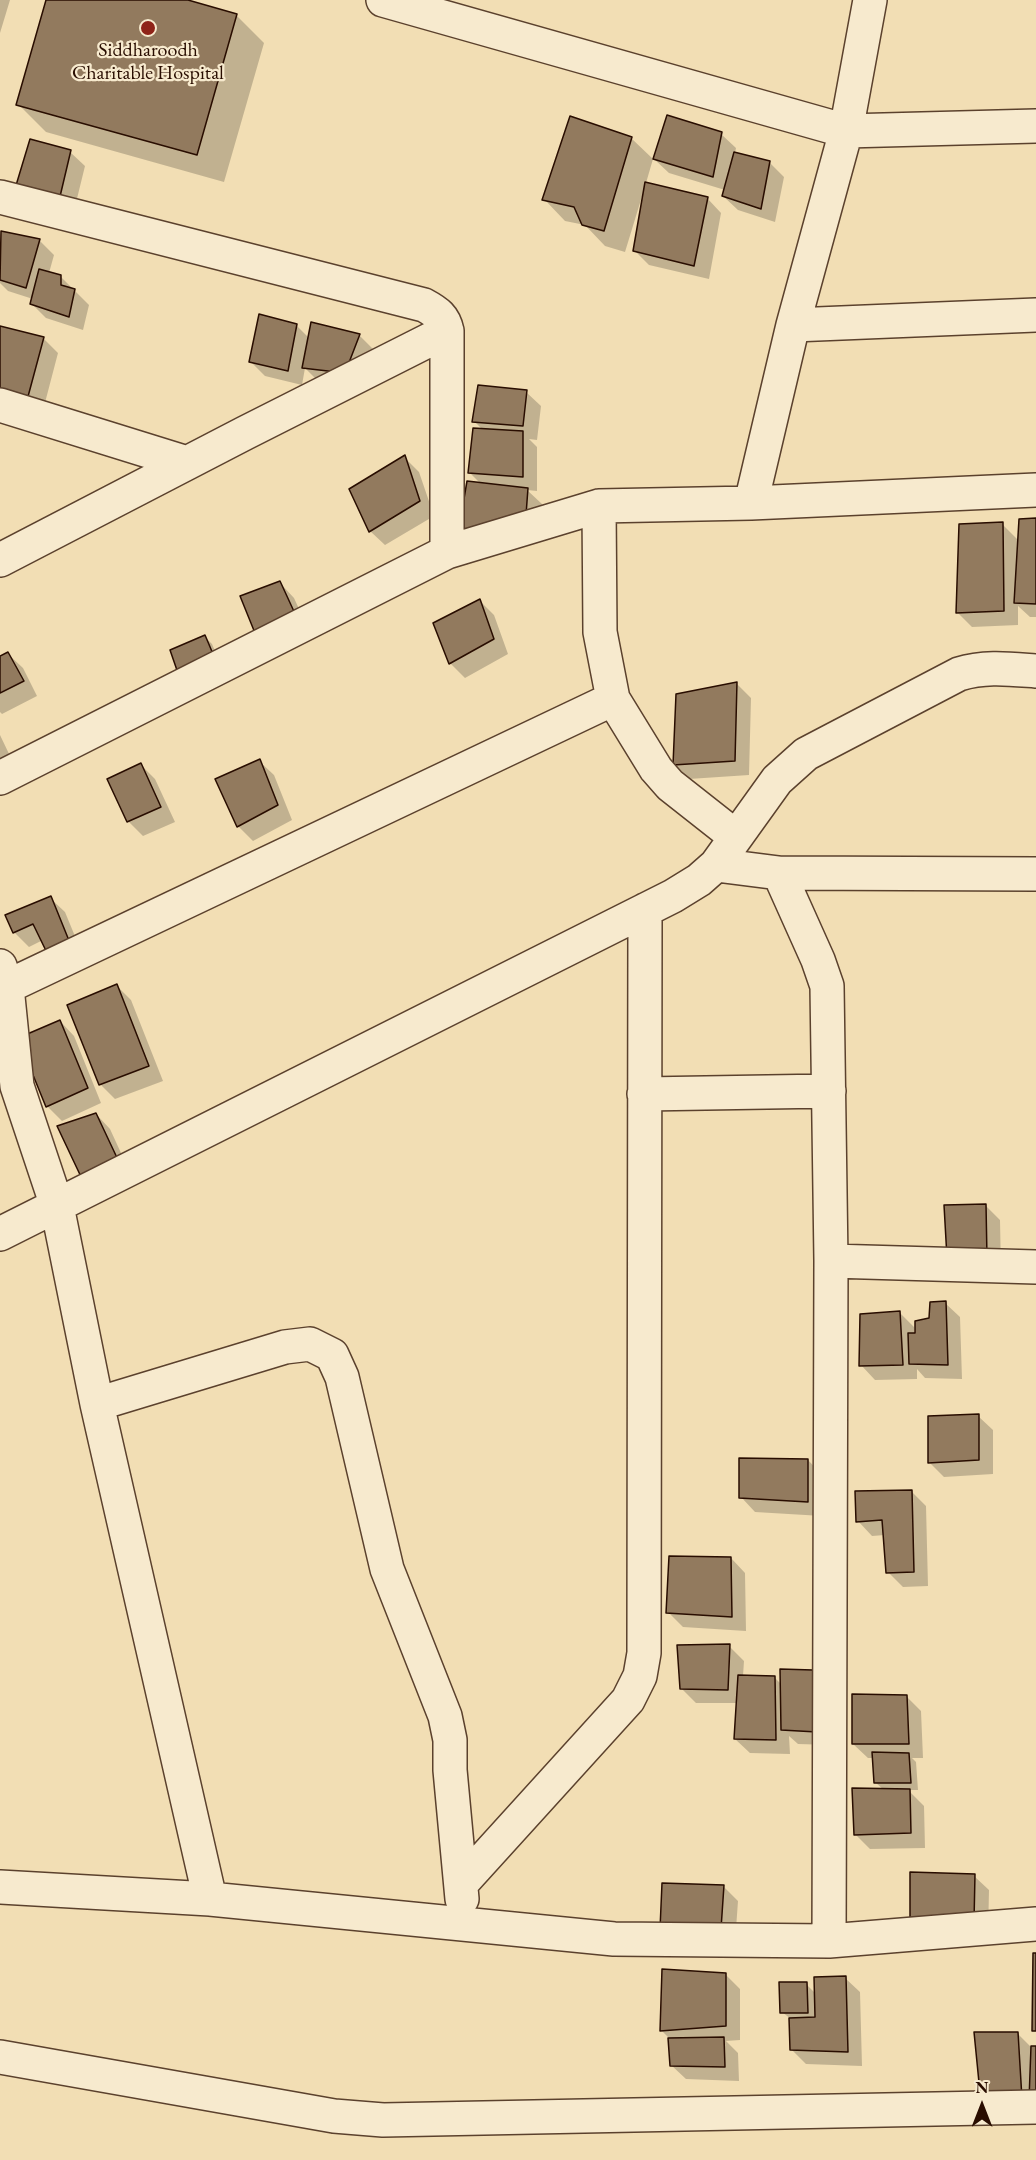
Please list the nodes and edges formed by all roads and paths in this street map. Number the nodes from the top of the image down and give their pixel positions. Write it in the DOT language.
graph roads {
  1 [pos="383,0"];
  2 [pos="870,0"];
  3 [pos="1036,126"];
  4 [pos="846,131"];
  5 [pos="0,197"];
  6 [pos="1036,315"];
  7 [pos="793,325"];
  8 [pos="447,331"];
  9 [pos="0,405"];
  10 [pos="187,463"];
  11 [pos="1036,490"];
  12 [pos="751,503"];
  13 [pos="599,506"];
  14 [pos="447,552"];
  15 [pos="0,560"];
  16 [pos="1036,671"];
  17 [pos="613,699"];
  18 [pos="0,777"];
  19 [pos="736,837"];
  20 [pos="716,865"];
  21 [pos="779,873"];
  22 [pos="1036,874"];
  23 [pos="645,910"];
  24 [pos="2,981"];
  25 [pos="829,1091"];
  26 [pos="644,1094"];
  27 [pos="57,1206"];
  28 [pos="0,1234"];
  29 [pos="831,1262"];
  30 [pos="1036,1267"];
  31 [pos="97,1404"];
  32 [pos="461,1884"];
  33 [pos="0,1887"];
  34 [pos="210,1899"];
  35 [pos="464,1924"];
  36 [pos="1036,1924"];
  37 [pos="829,1941"];
  38 [pos="0,2056"];
  39 [pos="1036,2107"];
  1 -- 4 [label="street"];
  2 -- 4 [label="street"];
  3 -- 4 [label="street"];
  4 -- 7 [label="street"];
  5 -- 8 [label="street"];
  6 -- 7 [label="street"];
  7 -- 12 [label="street"];
  8 -- 10 [label="street"];
  8 -- 14 [label="street"];
  9 -- 10 [label="street"];
  10 -- 15 [label="street"];
  11 -- 12 [label="street"];
  12 -- 13 [label="street"];
  13 -- 14 [label="street"];
  13 -- 17 [label="street"];
  14 -- 18 [label="street"];
  16 -- 19 [label="street"];
  17 -- 19 [label="street"];
  17 -- 24 [label="street"];
  19 -- 20 [label="street"];
  20 -- 21 [label="street"];
  20 -- 23 [label="street"];
  21 -- 22 [label="street"];
  21 -- 25 [label="street"];
  23 -- 26 [label="street"];
  23 -- 27 [label="street"];
  24 -- 27 [label="street"];
  25 -- 26 [label="street"];
  25 -- 29 [label="street"];
  26 -- 32 [label="street"];
  27 -- 28 [label="street"];
  27 -- 31 [label="street"];
  29 -- 30 [label="street"];
  29 -- 37 [label="street"];
  31 -- 32 [label="street"];
  31 -- 34 [label="street"];
  32 -- 35 [label="street"];
  33 -- 34 [label="street"];
  34 -- 35 [label="street"];
  35 -- 37 [label="street"];
  36 -- 37 [label="street"];
  38 -- 39 [label="street"];
}
